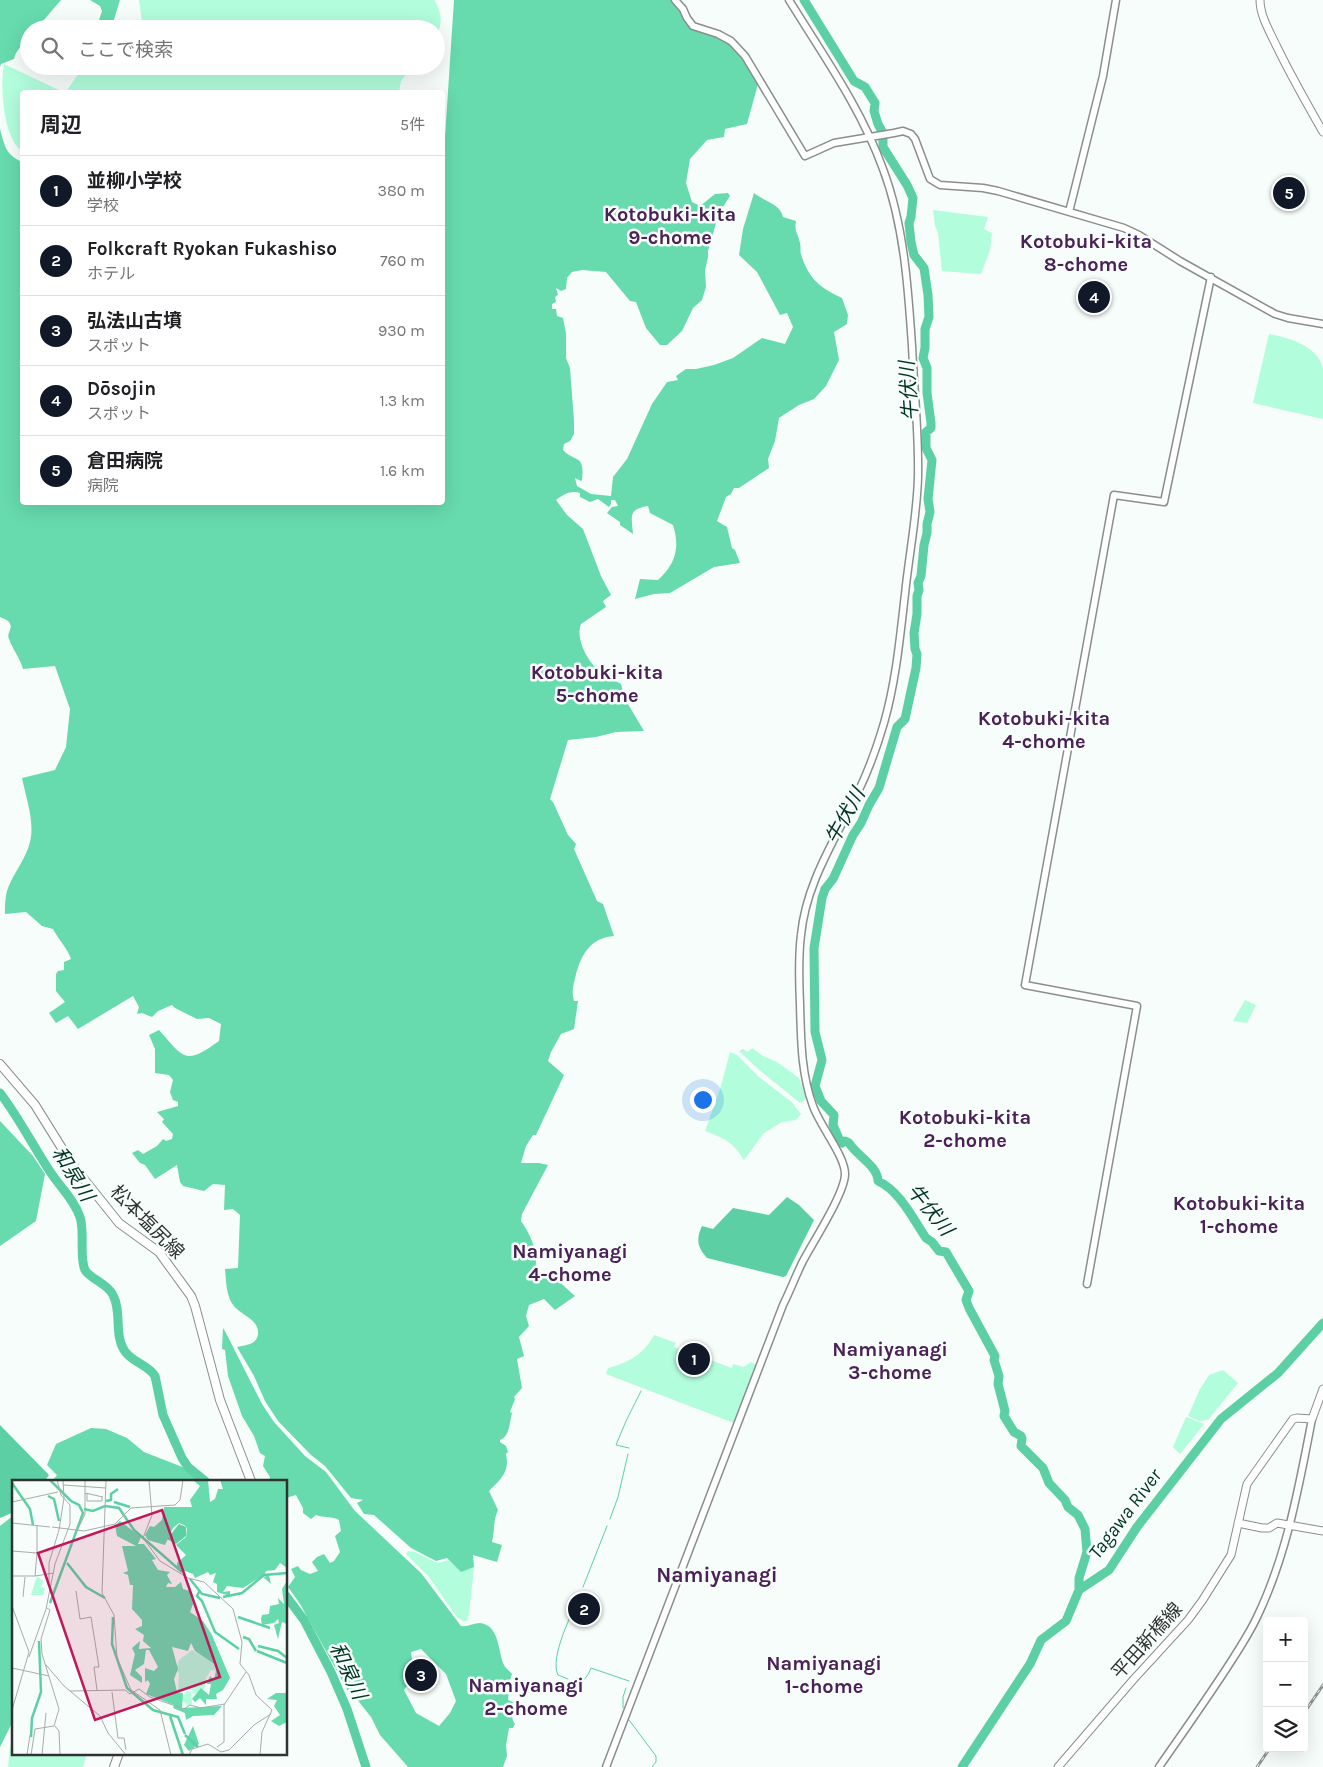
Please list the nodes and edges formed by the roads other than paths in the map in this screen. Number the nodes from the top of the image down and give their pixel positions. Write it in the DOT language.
graph roads {
  1 [pos="675,0"];
  2 [pos="789,0"];
  3 [pos="1116,0"];
  4 [pos="1260,0"];
  5 [pos="1323,132"];
  6 [pos="872,136"];
  7 [pos="1069,212"];
  8 [pos="1211,278"];
  9 [pos="1323,324"];
  10 [pos="0,1064"];
  11 [pos="1087,1284"];
  12 [pos="1323,1389"];
  13 [pos="1312,1419"];
  14 [pos="251,1480"];
  15 [pos="1238,1524"];
  16 [pos="1290,1525"];
  17 [pos="1323,1531"];
  18 [pos="119,1754"];
  19 [pos="114,1767"];
  20 [pos="606,1767"];
  21 [pos="1058,1767"];
  22 [pos="1159,1767"];
  1 -- 6 [label="street"];
  2 -- 6 [label="street"];
  3 -- 7 [label="street"];
  4 -- 5 [label="main road"];
  6 -- 7 [label="street"];
  6 -- 20 [label="street"];
  7 -- 8 [label="street"];
  8 -- 9 [label="street"];
  8 -- 11 [label="street"];
  10 -- 14 [label="main road, 松本塩尻線"];
  12 -- 13 [label="main road"];
  13 -- 15 [label="main road, 平田新橋線"];
  13 -- 16 [label="street"];
  15 -- 16 [label="main road"];
  15 -- 21 [label="main road, 平田新橋線"];
  16 -- 17 [label="main road"];
  16 -- 22 [label="street"];
  18 -- 19 [label="main road"];
}
